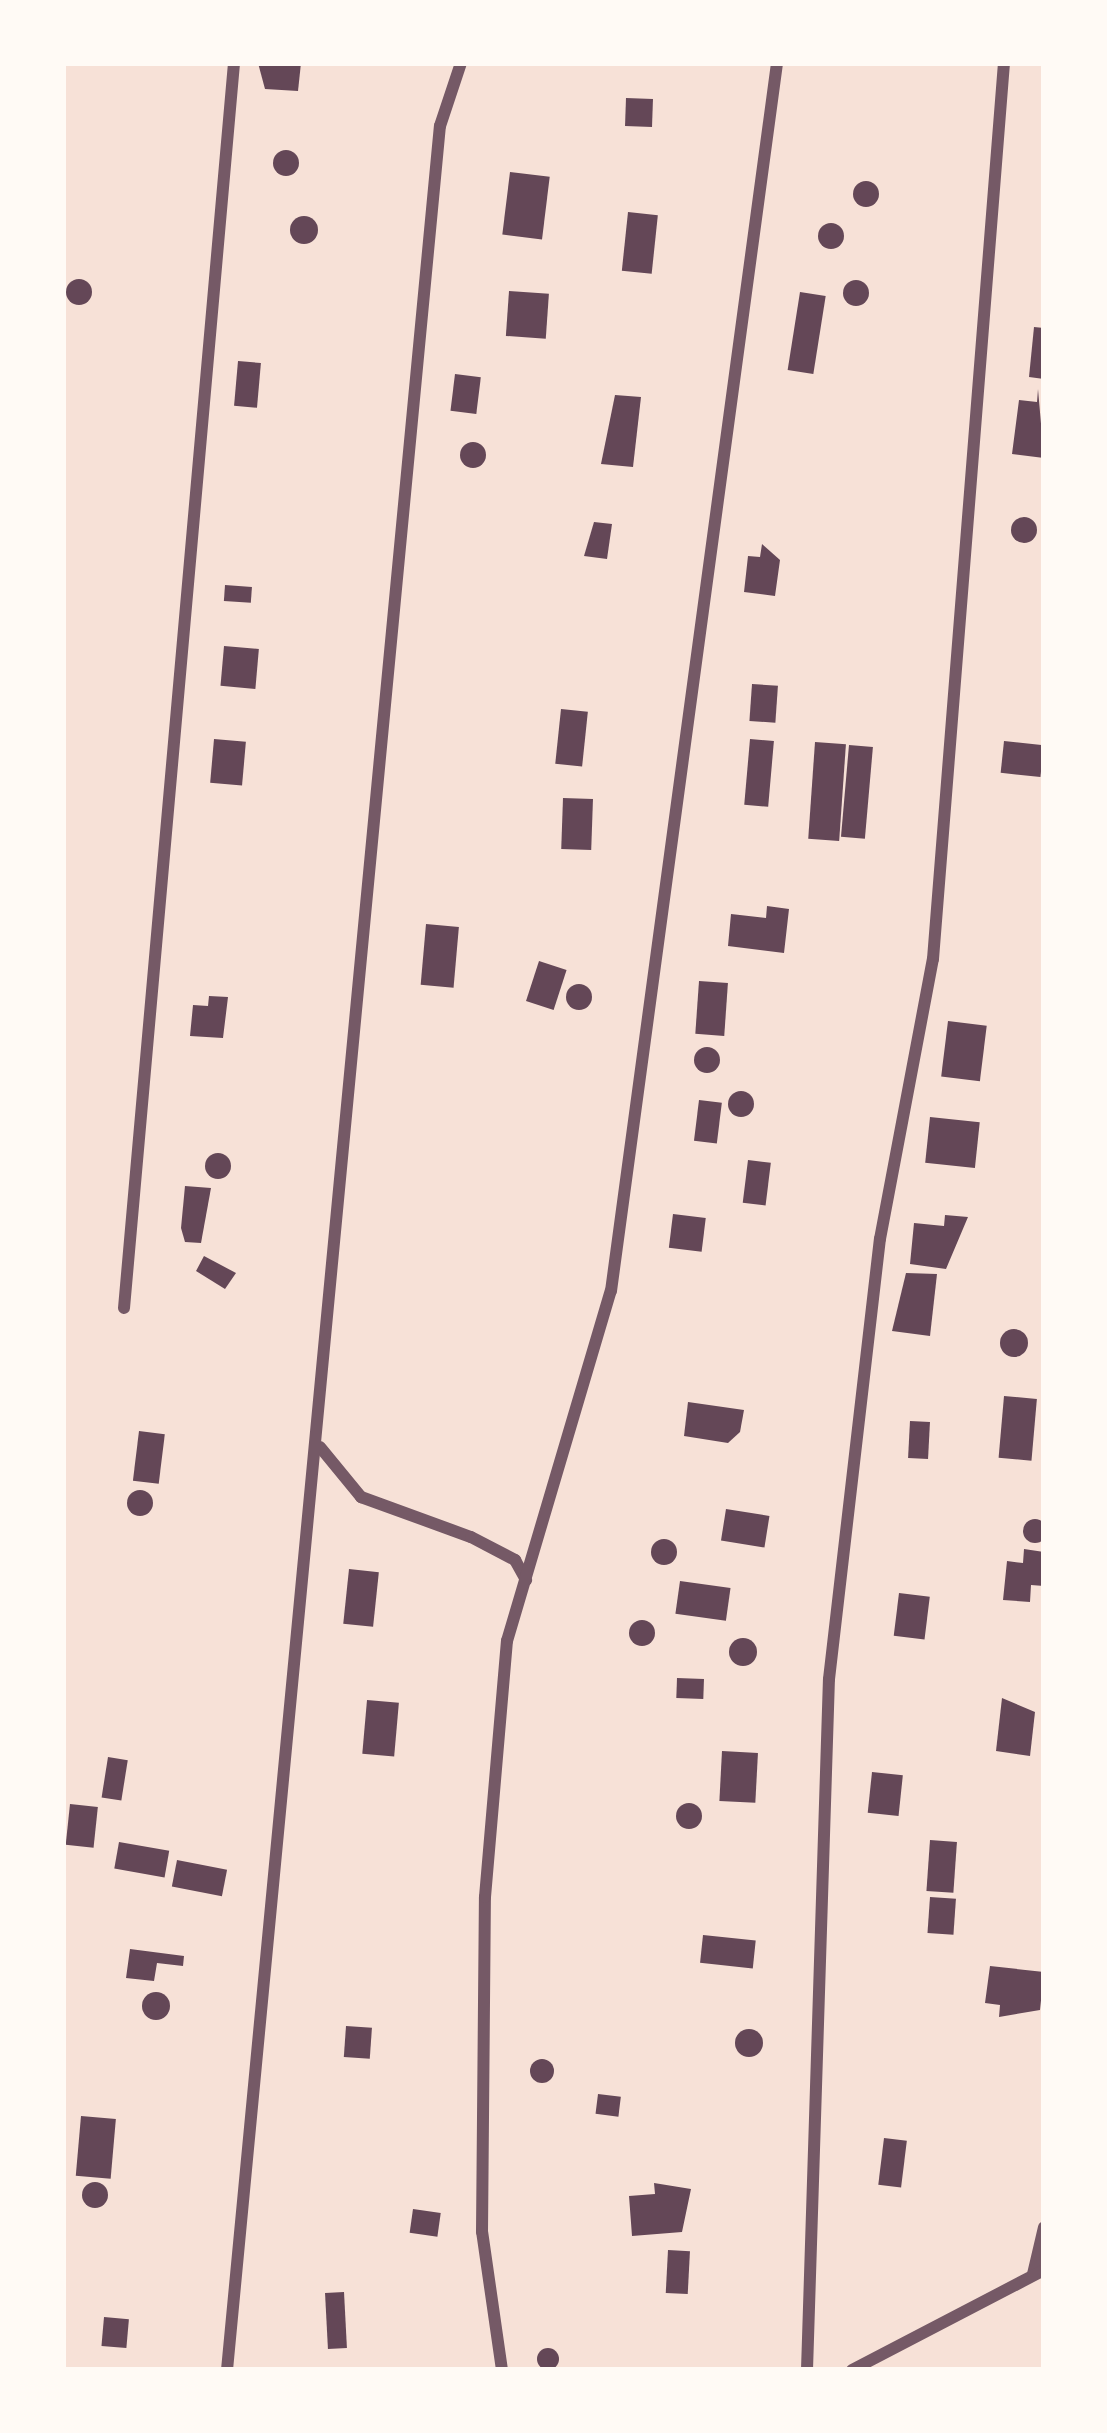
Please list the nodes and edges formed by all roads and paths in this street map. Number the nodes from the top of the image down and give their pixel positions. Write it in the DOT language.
graph roads {
  1 [pos="235,63"];
  2 [pos="461,63"];
  3 [pos="776,63"];
  4 [pos="1004,63"];
  5 [pos="124,1308"];
  6 [pos="320,1446"];
  7 [pos="526,1580"];
  8 [pos="1044,2227"];
  9 [pos="1039,2272"];
  10 [pos="227,2370"];
  11 [pos="502,2370"];
  12 [pos="807,2370"];
  13 [pos="852,2370"];
  1 -- 5 [label="street"];
  2 -- 6 [label="street"];
  3 -- 7 [label="street"];
  4 -- 12 [label="street"];
  6 -- 7 [label="street"];
  6 -- 10 [label="street"];
  7 -- 11 [label="street"];
  8 -- 9 [label="street"];
  9 -- 13 [label="street"];
}
